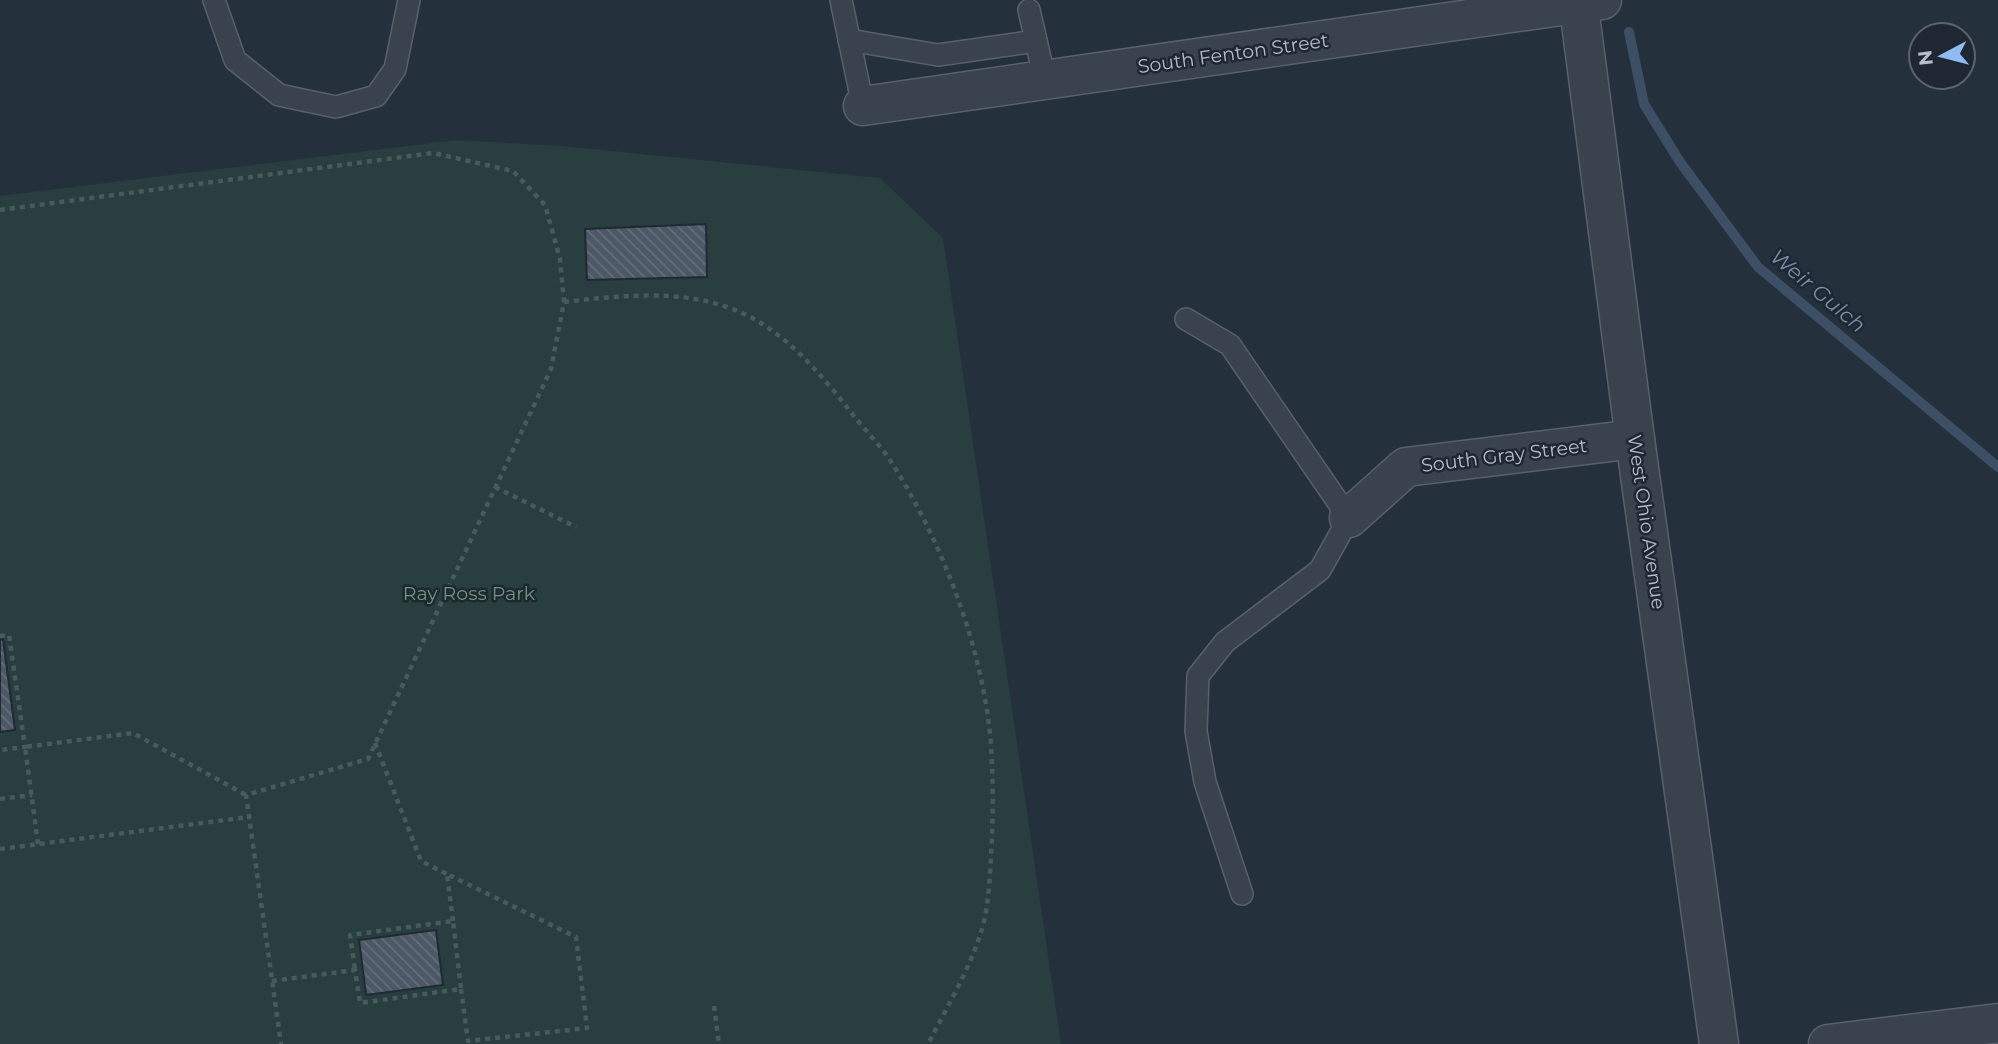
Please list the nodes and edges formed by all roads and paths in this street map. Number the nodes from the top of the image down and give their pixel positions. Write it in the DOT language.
graph roads {
  1 [pos="214,0"];
  2 [pos="409,0"];
  3 [pos="841,0"];
  4 [pos="1587,1"];
  5 [pos="1029,10"];
  6 [pos="849,40"];
  7 [pos="1036,41"];
  8 [pos="1045,80"];
  9 [pos="863,106"];
  10 [pos="0,210"];
  11 [pos="564,302"];
  12 [pos="1186,319"];
  13 [pos="1635,439"];
  14 [pos="495,487"];
  15 [pos="1349,518"];
  16 [pos="576,527"];
  17 [pos="0,636"];
  18 [pos="375,743"];
  19 [pos="25,747"];
  20 [pos="0,750"];
  21 [pos="32,795"];
  22 [pos="246,795"];
  23 [pos="0,799"];
  24 [pos="249,817"];
  25 [pos="38,844"];
  26 [pos="0,849"];
  27 [pos="447,874"];
  28 [pos="1242,894"];
  29 [pos="453,921"];
  30 [pos="355,970"];
  31 [pos="272,981"];
  32 [pos="461,989"];
  33 [pos="714,1006"];
  34 [pos="1998,1023"];
  35 [pos="281,1044"];
  36 [pos="719,1044"];
  37 [pos="928,1044"];
  38 [pos="1719,1044"];
  39 [pos="1828,1044"];
  1 -- 2 [label="lane"];
  3 -- 6 [label="lane"];
  4 -- 8 [label="street, South Fenton Street"];
  4 -- 13 [label="street, West Ohio Avenue"];
  5 -- 7 [label="lane"];
  6 -- 7 [label="lane"];
  6 -- 9 [label="lane"];
  7 -- 8 [label="lane"];
  8 -- 9 [label="street, South Fenton Street"];
  10 -- 11 [label="path"];
  11 -- 14 [label="path"];
  11 -- 37 [label="path"];
  12 -- 15 [label="lane"];
  13 -- 15 [label="street, South Gray Street"];
  13 -- 38 [label="street, West Ohio Avenue"];
  14 -- 16 [label="path"];
  14 -- 18 [label="path"];
  15 -- 28 [label="lane"];
  17 -- 19 [label="path"];
  18 -- 22 [label="path"];
  18 -- 27 [label="path"];
  19 -- 20 [label="path"];
  19 -- 21 [label="path"];
  19 -- 22 [label="path"];
  21 -- 23 [label="path"];
  21 -- 25 [label="path"];
  22 -- 24 [label="path"];
  24 -- 25 [label="path"];
  24 -- 31 [label="path"];
  25 -- 26 [label="path"];
  27 -- 29 [label="path"];
  27 -- 32 [label="path"];
  29 -- 30 [label="path"];
  29 -- 32 [label="path"];
  30 -- 31 [label="path"];
  30 -- 32 [label="path"];
  31 -- 35 [label="path"];
  33 -- 36 [label="path"];
  34 -- 39 [label="street"];
}
